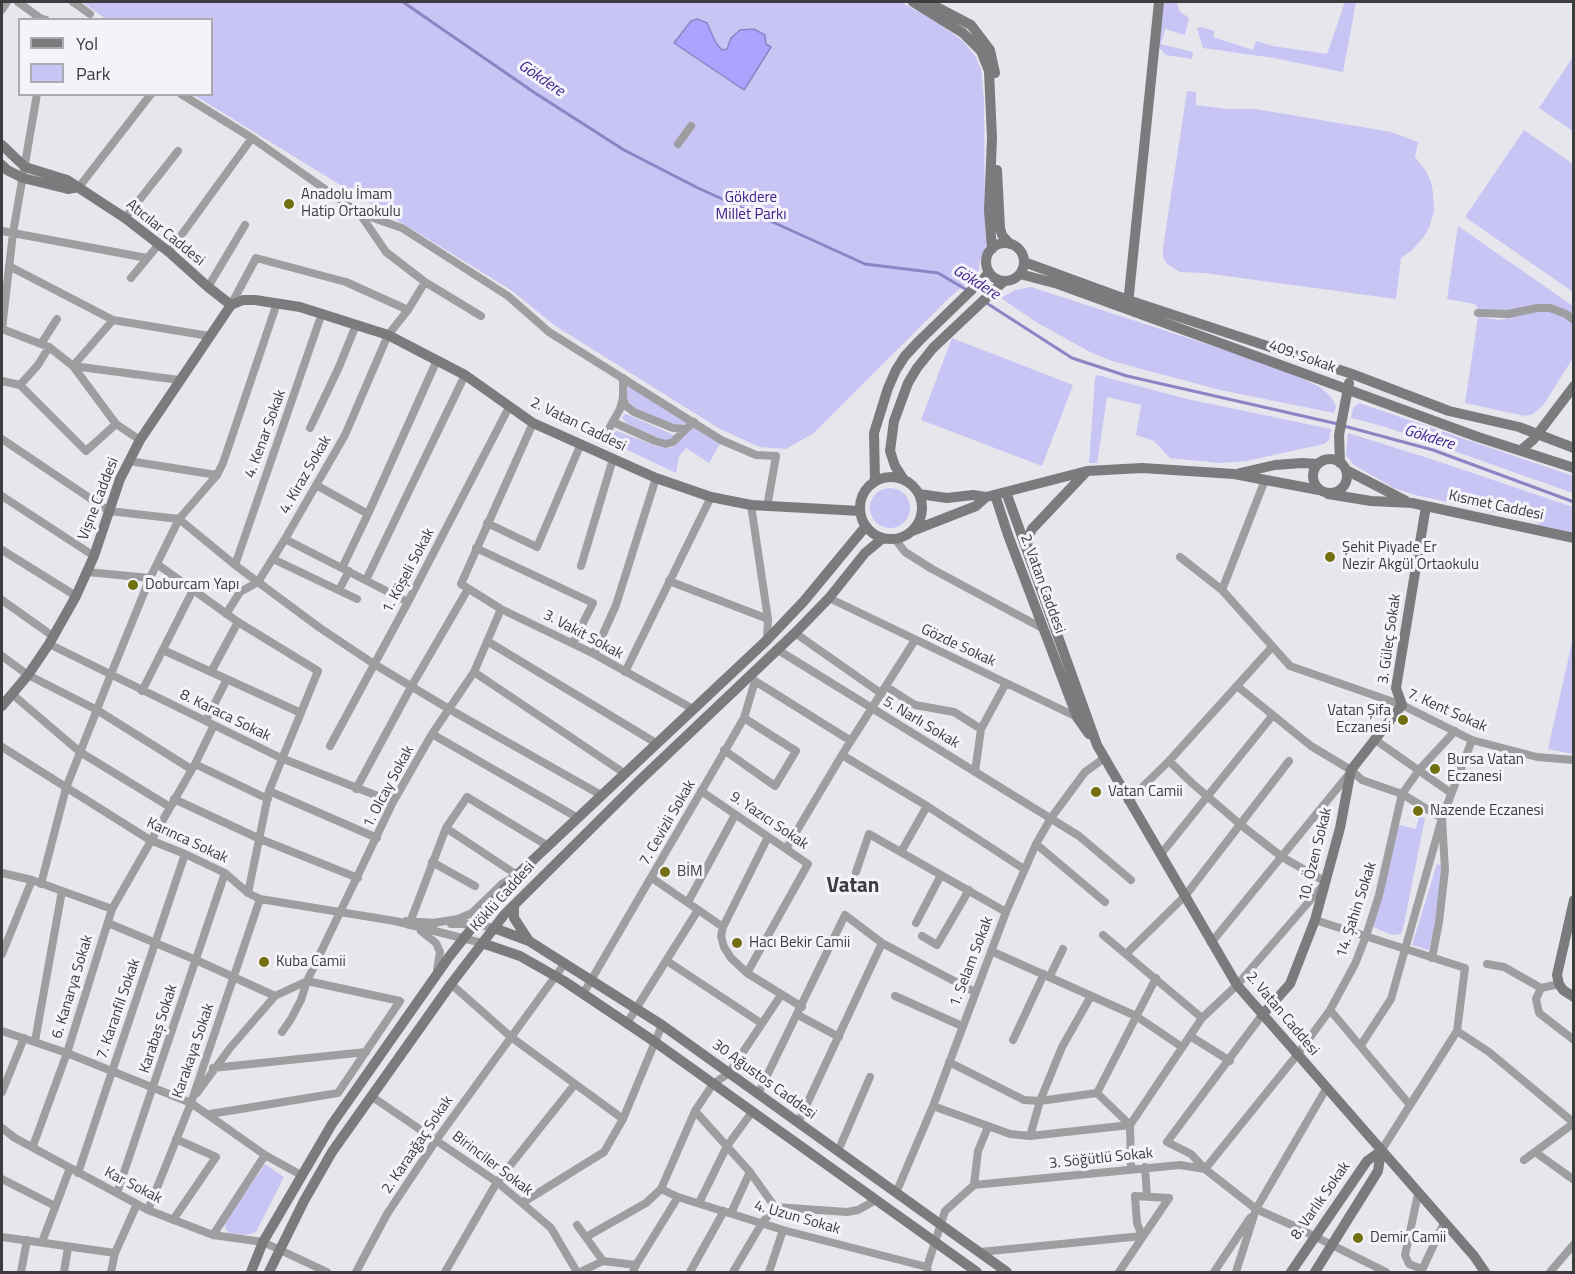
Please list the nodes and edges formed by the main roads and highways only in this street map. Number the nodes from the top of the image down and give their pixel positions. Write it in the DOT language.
graph roads {
  1 [pos="913,2"];
  2 [pos="927,2"];
  3 [pos="1159,2"];
  4 [pos="2,145"];
  5 [pos="3,168"];
  6 [pos="24,173"];
  7 [pos="1010,244"];
  8 [pos="992,249"];
  9 [pos="1024,262"];
  10 [pos="987,274"];
  11 [pos="1020,274"];
  12 [pos="1001,283"];
  13 [pos="231,305"];
  14 [pos="1128,305"];
  15 [pos="1352,374"];
  16 [pos="1574,386"];
  17 [pos="1346,394"];
  18 [pos="1538,434"];
  19 [pos="1338,435"];
  20 [pos="1574,448"];
  21 [pos="1521,450"];
  22 [pos="1321,462"];
  23 [pos="1343,466"];
  24 [pos="1574,468"];
  25 [pos="1087,471"];
  26 [pos="1234,474"];
  27 [pos="904,480"];
  28 [pos="875,481"];
  29 [pos="1323,492"];
  30 [pos="919,494"];
  31 [pos="996,495"];
  32 [pos="1412,503"];
  33 [pos="1426,506"];
  34 [pos="860,511"];
  35 [pos="866,526"];
  36 [pos="912,531"];
  37 [pos="882,538"];
  38 [pos="1574,538"];
  39 [pos="1027,551"];
  40 [pos="1402,705"];
  41 [pos="2,706"];
  42 [pos="1097,745"];
  43 [pos="1574,900"];
  44 [pos="514,905"];
  45 [pos="494,928"];
  46 [pos="529,941"];
  47 [pos="482,943"];
  48 [pos="520,956"];
  49 [pos="468,961"];
  50 [pos="1574,997"];
  51 [pos="1262,1015"];
  52 [pos="1381,1151"];
  53 [pos="251,1272"];
  54 [pos="268,1272"];
  55 [pos="977,1272"];
  56 [pos="1007,1272"];
  57 [pos="1291,1272"];
  58 [pos="1315,1272"];
  59 [pos="1485,1272"];
  1 -- 8 [label="main road"];
  2 -- 7 [label="main road"];
  3 -- 14 [label="main road"];
  4 -- 6 [label="main road, Atıcılar Caddesi"];
  5 -- 6 [label="main road, Atıcılar Caddesi"];
  6 -- 13 [label="main road, Atıcılar Caddesi"];
  7 -- 8 [label="main road"];
  7 -- 9 [label="main road"];
  8 -- 10 [label="main road"];
  9 -- 11 [label="main road"];
  9 -- 14 [label="main road, 409. Sokak"];
  10 -- 12 [label="main road"];
  10 -- 28 [label="main road"];
  11 -- 12 [label="main road"];
  11 -- 14 [label="main road, 409. Sokak"];
  12 -- 27 [label="main road"];
  13 -- 34 [label="main road, 2. Vatan Caddesi"];
  13 -- 41 [label="main road, Vişne Caddesi"];
  14 -- 15 [label="main road, 409. Sokak"];
  14 -- 17 [label="main road, 409. Sokak"];
  15 -- 17 [label="main road"];
  15 -- 18 [label="main road, 409. Sokak"];
  16 -- 18 [label="main road"];
  17 -- 19 [label="main road"];
  17 -- 21 [label="main road, 409. Sokak"];
  18 -- 20 [label="main road, 409. Sokak"];
  18 -- 21 [label="main road"];
  19 -- 22 [label="main road"];
  19 -- 23 [label="main road"];
  21 -- 24 [label="main road, 409. Sokak"];
  22 -- 23 [label="main road"];
  22 -- 26 [label="main road"];
  22 -- 29 [label="main road"];
  23 -- 29 [label="main road"];
  23 -- 32 [label="main road"];
  25 -- 26 [label="main road"];
  25 -- 31 [label="main road"];
  25 -- 39 [label="main road"];
  26 -- 29 [label="main road"];
  27 -- 28 [label="main road"];
  27 -- 30 [label="main road"];
  28 -- 34 [label="main road"];
  29 -- 32 [label="main road"];
  30 -- 31 [label="main road"];
  30 -- 36 [label="main road"];
  31 -- 36 [label="main road"];
  31 -- 39 [label="main road, 2. Vatan Caddesi"];
  31 -- 42 [label="main road, 2. Vatan Caddesi"];
  32 -- 33 [label="main road, Kısmet Caddesi"];
  33 -- 38 [label="main road, Kısmet Caddesi"];
  33 -- 40 [label="main road, 3. Güleç Sokak"];
  34 -- 35 [label="main road"];
  35 -- 37 [label="main road"];
  35 -- 53 [label="main road, Köklü Caddesi"];
  36 -- 37 [label="main road"];
  37 -- 44 [label="main road, Köklü Caddesi"];
  39 -- 42 [label="main road, 2. Vatan Caddesi"];
  40 -- 51 [label="main road, 10. Özen Sokak"];
  42 -- 51 [label="main road, 2. Vatan Caddesi"];
  43 -- 50 [label="main road"];
  44 -- 45 [label="main road, Köklü Caddesi"];
  44 -- 46 [label="main road"];
  45 -- 46 [label="main road, 30 Ağustos Caddesi"];
  45 -- 47 [label="main road, Köklü Caddesi"];
  46 -- 56 [label="main road, 30 Ağustos Caddesi"];
  47 -- 48 [label="main road"];
  47 -- 49 [label="main road, Köklü Caddesi"];
  48 -- 49 [label="main road"];
  48 -- 55 [label="main road"];
  49 -- 54 [label="main road, Köklü Caddesi"];
  51 -- 52 [label="main road, 2. Vatan Caddesi"];
  52 -- 57 [label="main road, 8. Varlık Sokak"];
  52 -- 58 [label="main road, 8. Varlık Sokak"];
  52 -- 59 [label="main road, 2. Vatan Caddesi"];
}
